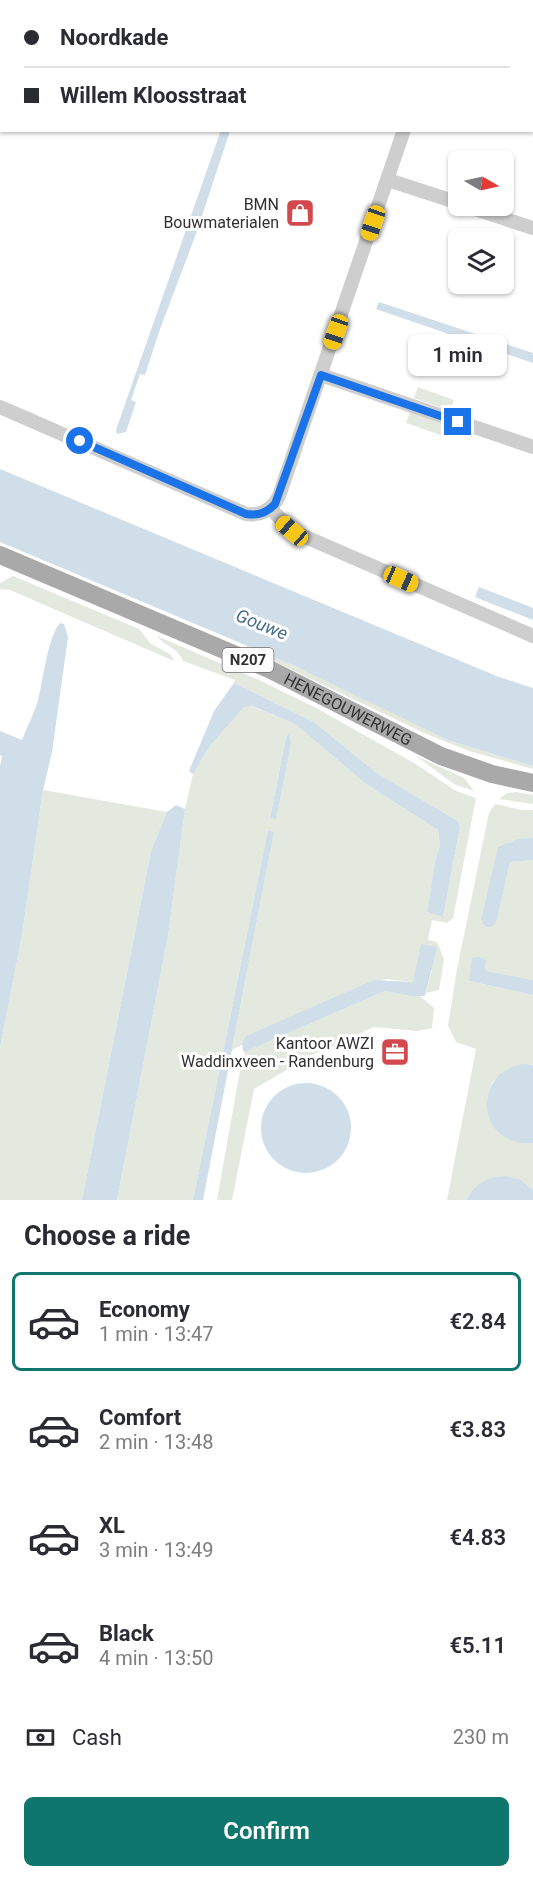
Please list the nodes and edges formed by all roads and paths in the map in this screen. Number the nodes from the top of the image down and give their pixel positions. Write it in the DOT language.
graph roads {
  1 [pos="403,132"];
  2 [pos="388,180"];
  3 [pos="448,199"];
  4 [pos="496,216"];
  5 [pos="533,228"];
  6 [pos="321,375"];
  7 [pos="0,407"];
  8 [pos="533,447"];
  9 [pos="271,509"];
  10 [pos="0,555"];
  11 [pos="533,636"];
  12 [pos="533,783"];
  1 -- 2 [label="street"];
  2 -- 3 [label="street"];
  2 -- 6 [label="street"];
  4 -- 5 [label="street"];
  6 -- 8 [label="street"];
  6 -- 9 [label="street"];
  7 -- 9 [label="street"];
  9 -- 11 [label="street"];
  10 -- 12 [label="main road, HENEGOUWERWEG / N207"];
}
